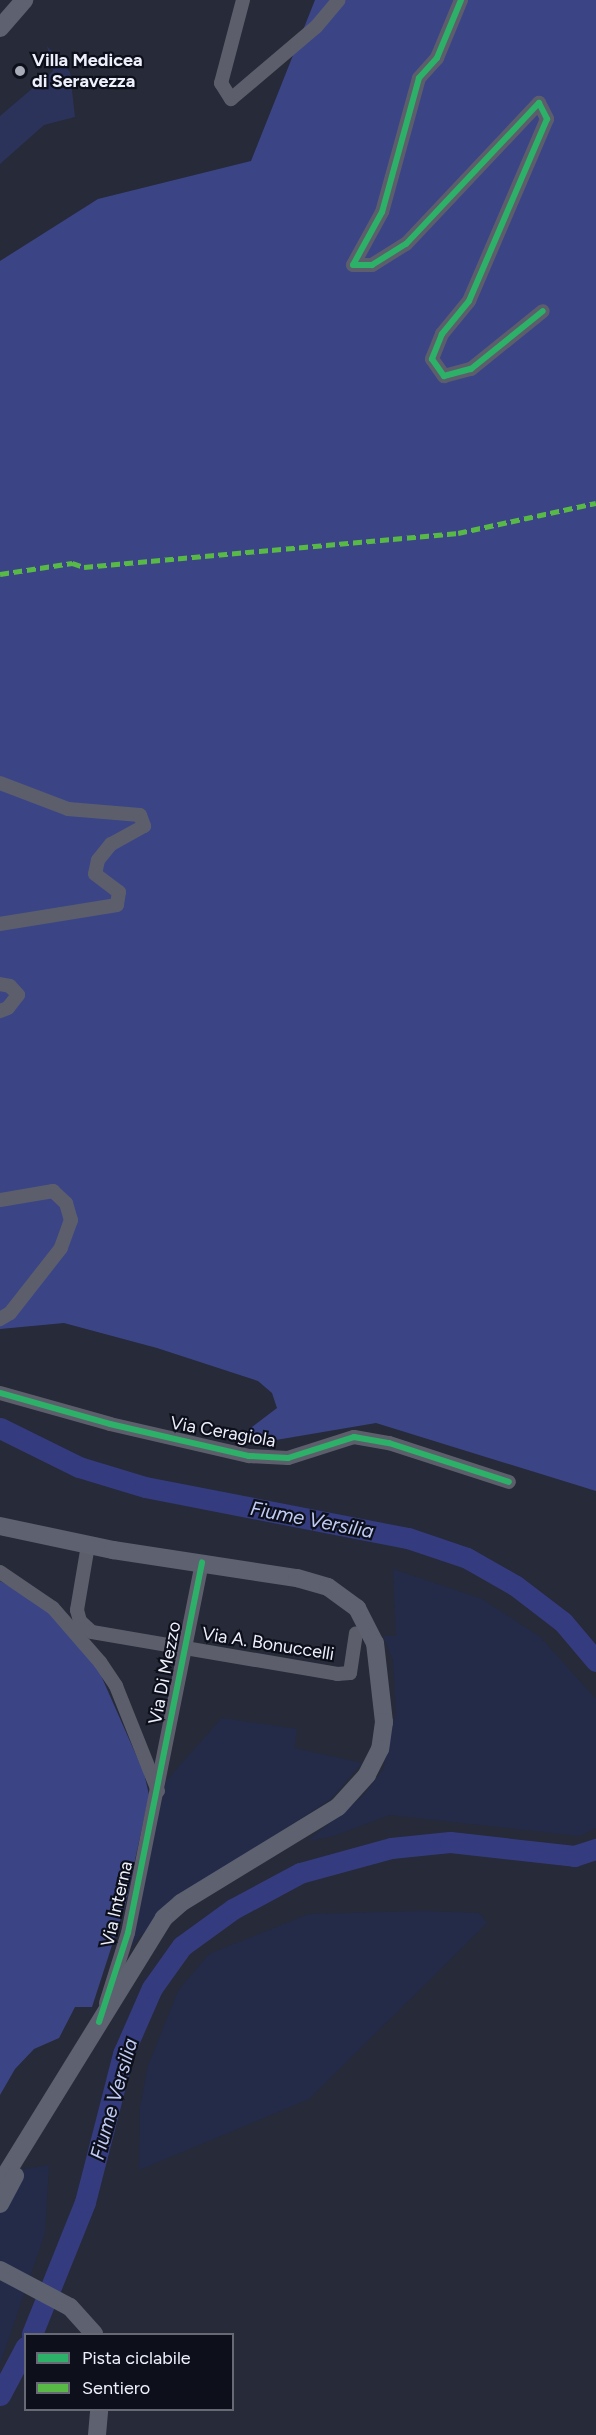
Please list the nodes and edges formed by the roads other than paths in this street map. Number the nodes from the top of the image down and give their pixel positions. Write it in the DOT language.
graph roads {
  1 [pos="24,0"];
  2 [pos="243,0"];
  3 [pos="339,0"];
  4 [pos="461,0"];
  5 [pos="0,27"];
  6 [pos="543,310"];
  7 [pos="0,783"];
  8 [pos="0,924"];
  9 [pos="0,984"];
  10 [pos="0,1011"];
  11 [pos="0,1200"];
  12 [pos="0,1319"];
  13 [pos="0,1394"];
  14 [pos="509,1482"];
  15 [pos="0,1526"];
  16 [pos="88,1545"];
  17 [pos="202,1562"];
  18 [pos="0,1572"];
  19 [pos="356,1633"];
  20 [pos="186,1648"];
  21 [pos="158,1791"];
  22 [pos="99,2022"];
  23 [pos="23,2151"];
  24 [pos="2,2177"];
  25 [pos="0,2204"];
  26 [pos="8,2270"];
  27 [pos="93,2333"];
  1 -- 5 [label="main road"];
  2 -- 3 [label="street"];
  4 -- 6 [label="street"];
  7 -- 8 [label="street"];
  9 -- 10 [label="street"];
  11 -- 12 [label="street"];
  13 -- 14 [label="street, Via Ceragiola"];
  15 -- 16 [label="main road"];
  16 -- 17 [label="main road"];
  16 -- 20 [label="street, Via A. Bonuccelli"];
  17 -- 20 [label="street, Via Di Mezzo"];
  17 -- 22 [label="main road"];
  18 -- 21 [label="street"];
  19 -- 20 [label="street, Via A. Bonuccelli"];
  20 -- 21 [label="street, Via Di Mezzo"];
  21 -- 22 [label="street, Via Interna"];
  22 -- 23 [label="main road"];
  23 -- 24 [label="main road"];
  23 -- 25 [label="main road"];
  26 -- 27 [label="main road"];
}
